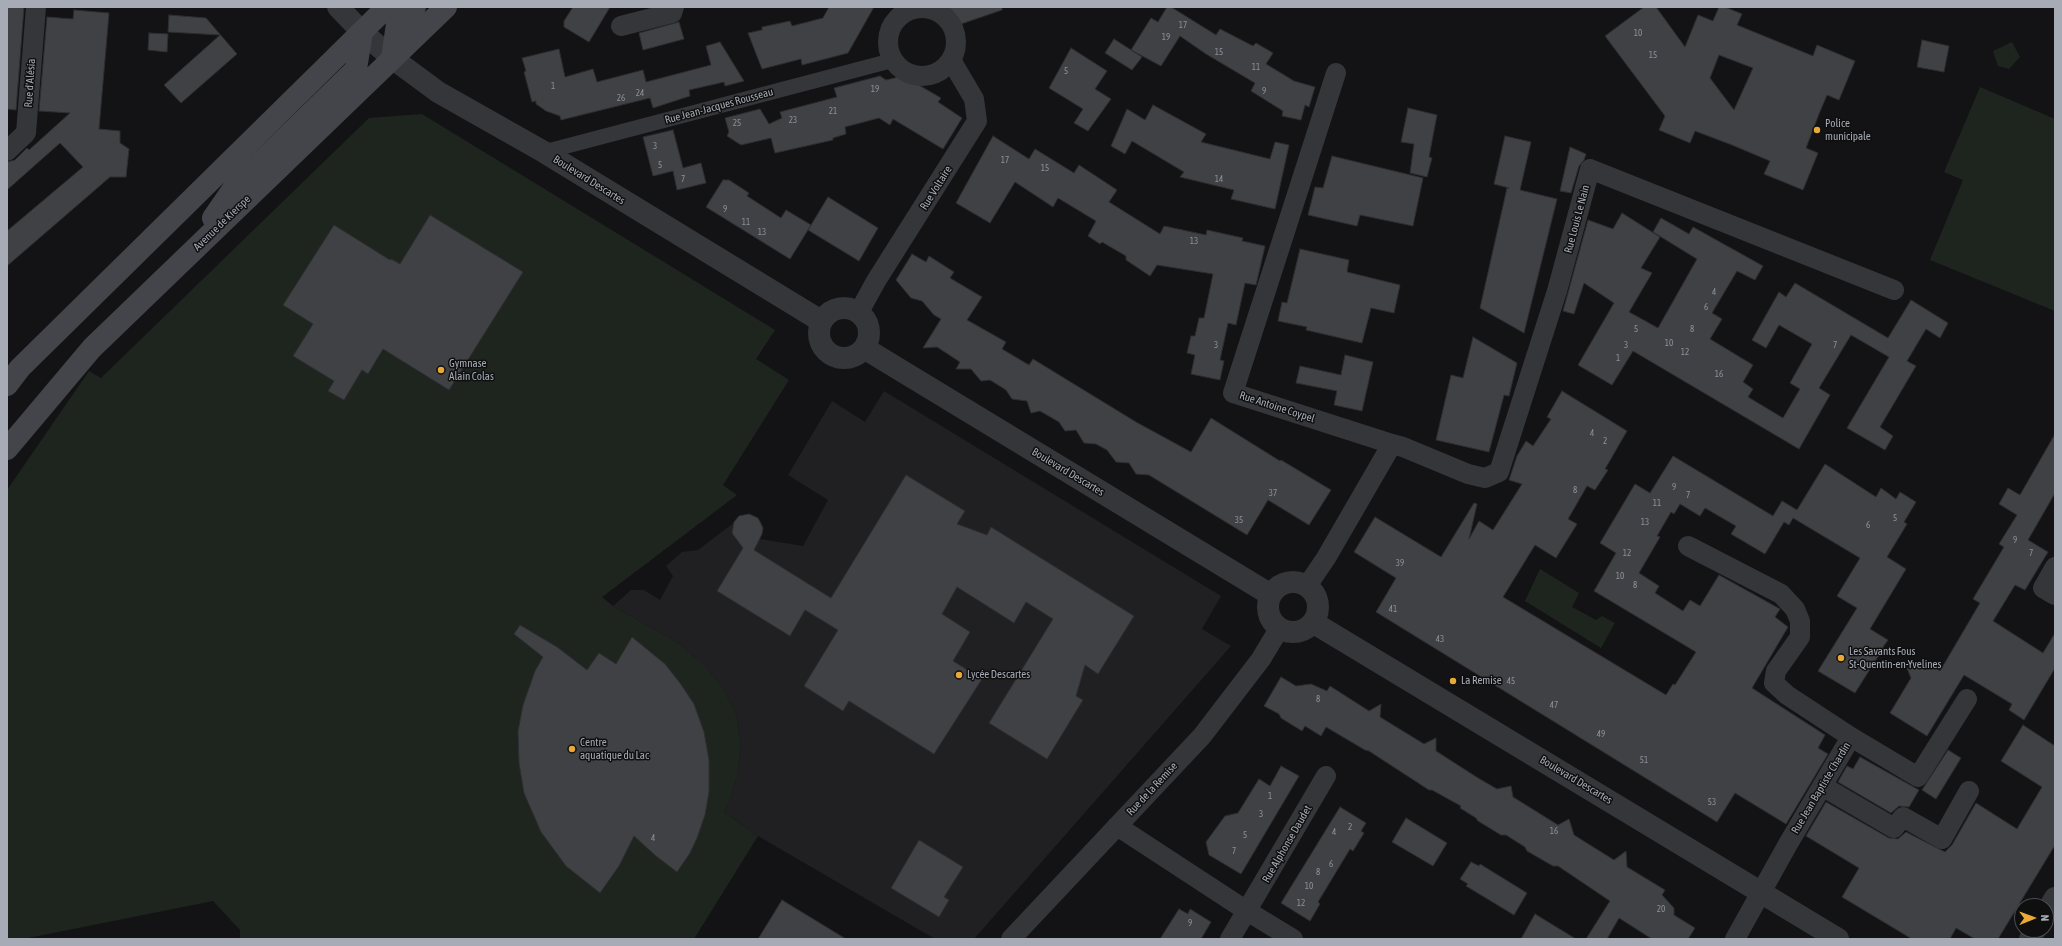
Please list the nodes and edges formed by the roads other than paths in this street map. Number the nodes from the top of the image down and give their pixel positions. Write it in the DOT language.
graph roads {
  1 [pos="36,7"];
  2 [pos="338,7"];
  3 [pos="387,7"];
  4 [pos="415,7"];
  5 [pos="446,7"];
  6 [pos="674,7"];
  7 [pos="920,7"];
  8 [pos="621,26"];
  9 [pos="362,32"];
  10 [pos="392,58"];
  11 [pos="894,60"];
  12 [pos="951,60"];
  13 [pos="1336,73"];
  14 [pos="7,151"];
  15 [pos="544,152"];
  16 [pos="188,256"];
  17 [pos="1894,290"];
  18 [pos="859,312"];
  19 [pos="822,321"];
  20 [pos="864,348"];
  21 [pos="7,385"];
  22 [pos="1392,444"];
  23 [pos="7,449"];
  24 [pos="1688,546"];
  25 [pos="2055,567"];
  26 [pos="1307,586"];
  27 [pos="1271,595"];
  28 [pos="2055,595"];
  29 [pos="1314,623"];
  30 [pos="1279,629"];
  31 [pos="1967,699"];
  32 [pos="1851,737"];
  33 [pos="1326,776"];
  34 [pos="1822,786"];
  35 [pos="1969,791"];
  36 [pos="1117,826"];
  37 [pos="1761,893"];
  38 [pos="1248,911"];
  39 [pos="1011,939"];
  40 [pos="1230,939"];
  41 [pos="1293,939"];
  42 [pos="1736,939"];
  43 [pos="1838,939"];
  1 -- 14 [label="street, Rue d'Alésia"];
  2 -- 9 [label="street, Boulevard Descartes"];
  3 -- 9 [label="main road"];
  4 -- 10 [label="main road"];
  5 -- 10 [label="main road, Avenue de Kierspe"];
  6 -- 8 [label="street"];
  7 -- 11 [label="street"];
  7 -- 12 [label="street"];
  9 -- 10 [label="street, Boulevard Descartes"];
  9 -- 16 [label="main road"];
  9 -- 21 [label="main road"];
  10 -- 15 [label="street, Boulevard Descartes"];
  10 -- 16 [label="main road, Avenue de Kierspe"];
  11 -- 12 [label="street"];
  11 -- 15 [label="street, Rue Jean-Jacques Rousseau"];
  12 -- 18 [label="street, Rue Voltaire"];
  13 -- 22 [label="street, Rue Antoine Coypel"];
  15 -- 19 [label="street, Boulevard Descartes"];
  16 -- 23 [label="main road, Avenue de Kierspe"];
  17 -- 22 [label="street, Rue Louis Le Nain"];
  18 -- 19 [label="street"];
  18 -- 20 [label="street"];
  19 -- 20 [label="street"];
  20 -- 27 [label="street, Boulevard Descartes"];
  22 -- 26 [label="street"];
  24 -- 32 [label="street, Rue Jean Baptiste Chardin"];
  25 -- 28 [label="street"];
  26 -- 27 [label="street"];
  26 -- 29 [label="street"];
  27 -- 30 [label="street"];
  29 -- 30 [label="street"];
  29 -- 37 [label="street, Boulevard Descartes"];
  30 -- 36 [label="street, Rue de la Remise"];
  31 -- 32 [label="street"];
  32 -- 34 [label="street, Rue Jean Baptiste Chardin"];
  33 -- 38 [label="street, Rue Alphonse Daudet"];
  34 -- 35 [label="street"];
  34 -- 37 [label="street, Rue Jean Baptiste Chardin"];
  36 -- 38 [label="street"];
  36 -- 39 [label="street, Rue de la Remise"];
  37 -- 42 [label="street, Rue Jean Baptiste Chardin"];
  37 -- 43 [label="street, Boulevard Descartes"];
  38 -- 40 [label="street, Rue Alphonse Daudet"];
  38 -- 41 [label="street"];
}
